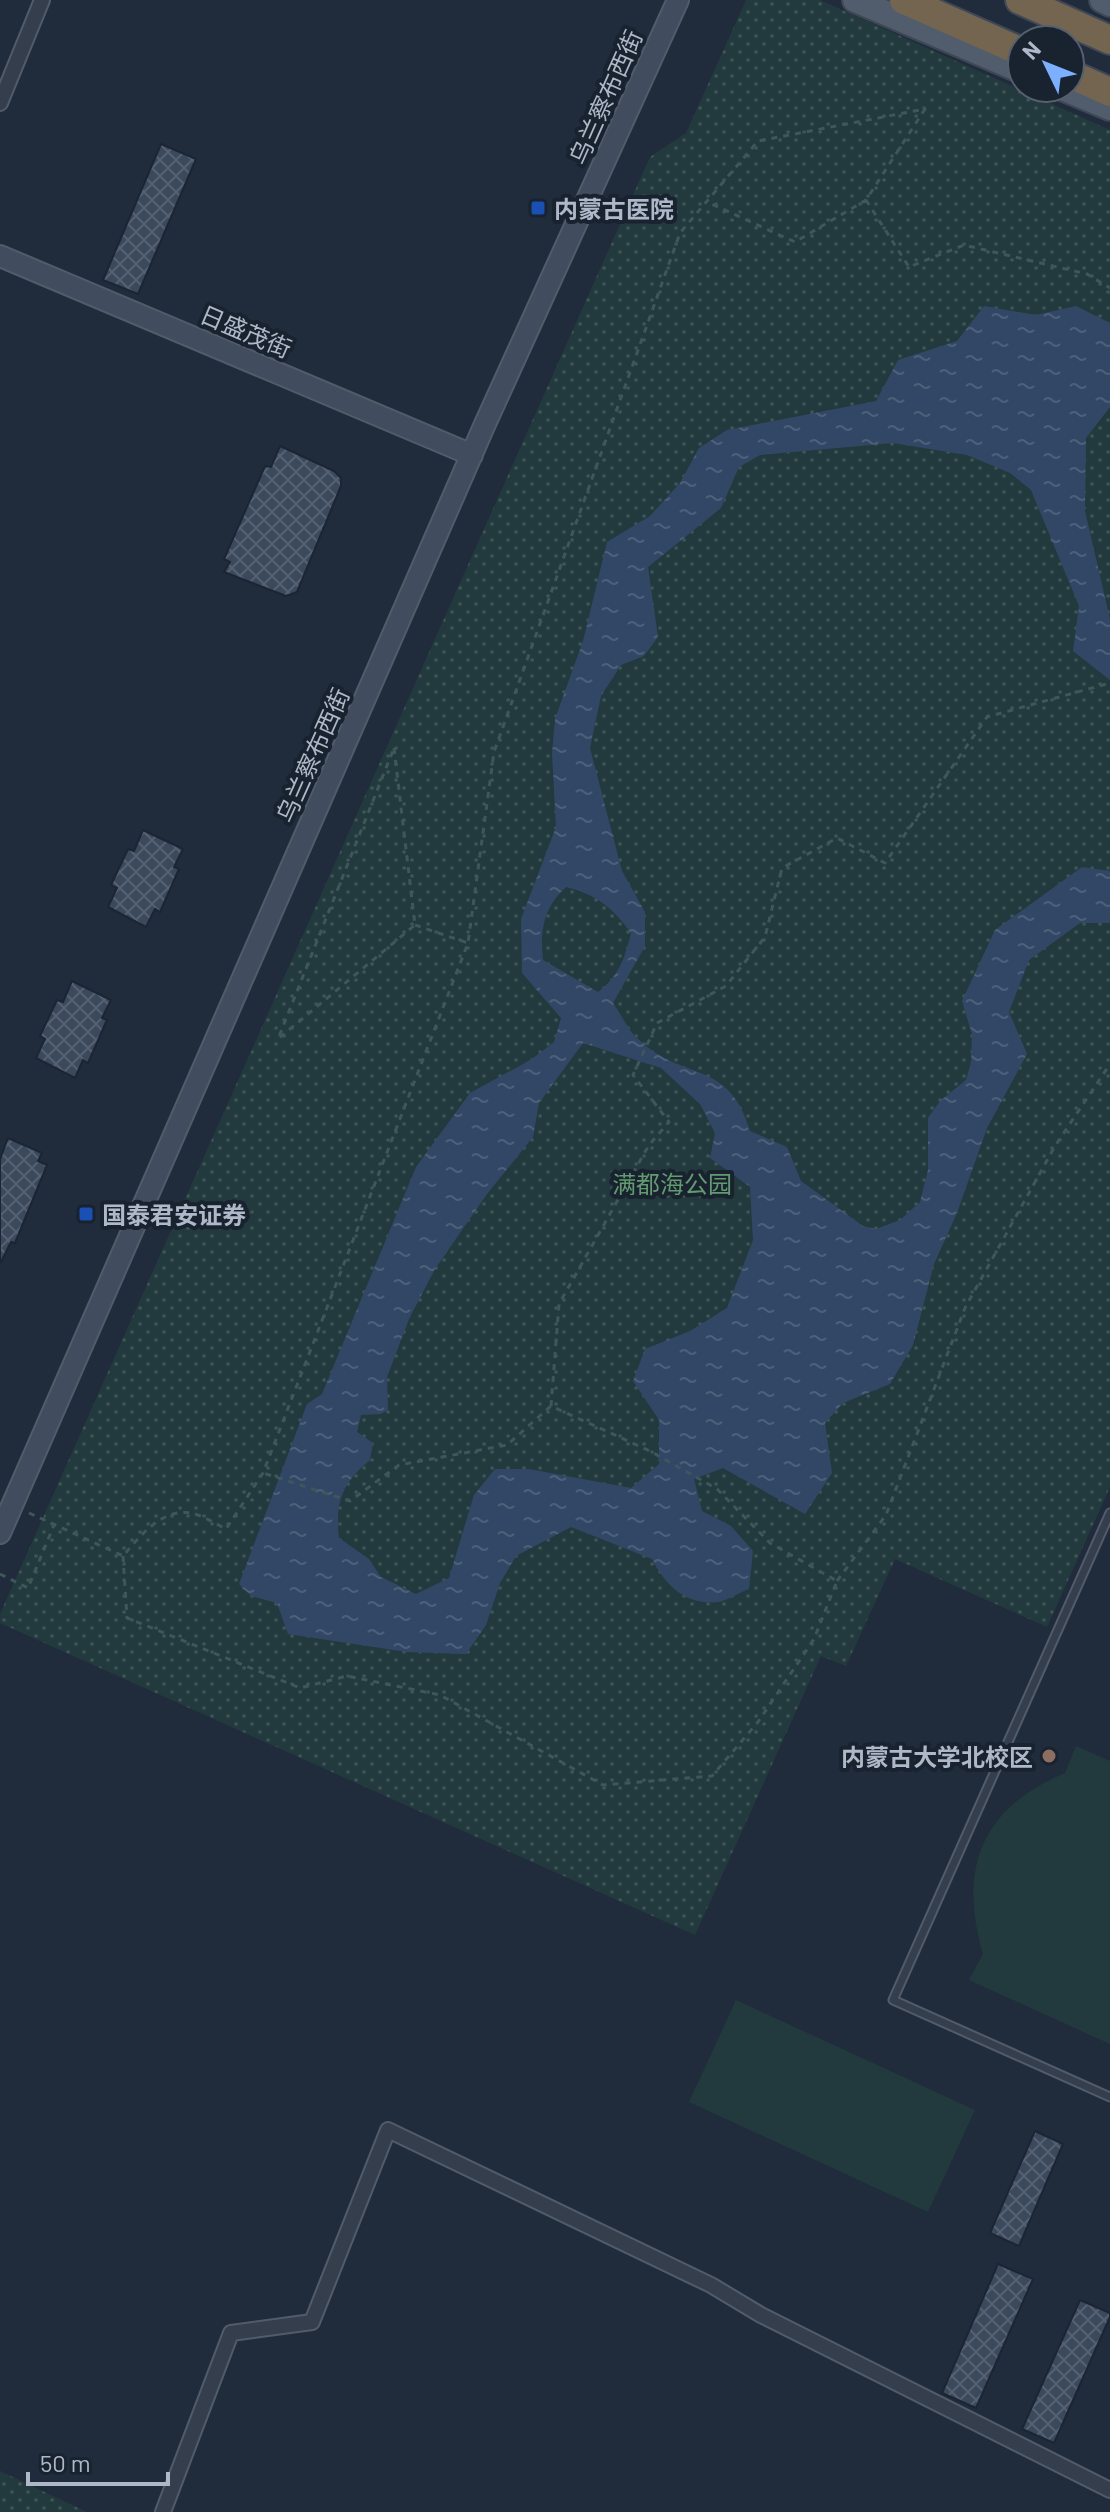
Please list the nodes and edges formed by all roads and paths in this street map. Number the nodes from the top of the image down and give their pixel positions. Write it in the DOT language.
graph roads {
  1 [pos="42,0"];
  2 [pos="678,0"];
  3 [pos="855,0"];
  4 [pos="904,0"];
  5 [pos="945,0"];
  6 [pos="1020,0"];
  7 [pos="1102,0"];
  8 [pos="1110,4"];
  9 [pos="1006,27"];
  10 [pos="1110,40"];
  11 [pos="1006,45"];
  12 [pos="1086,62"];
  13 [pos="1006,64"];
  14 [pos="1110,73"];
  15 [pos="1086,81"];
  16 [pos="1110,92"];
  17 [pos="1086,98"];
  18 [pos="0,103"];
  19 [pos="1110,108"];
  20 [pos="866,200"];
  21 [pos="707,202"];
  22 [pos="0,256"];
  23 [pos="1110,288"];
  24 [pos="472,455"];
  25 [pos="1110,683"];
  26 [pos="415,925"];
  27 [pos="468,943"];
  28 [pos="1110,1064"];
  29 [pos="551,1406"];
  30 [pos="263,1473"];
  31 [pos="1110,1513"];
  32 [pos="0,1533"];
  33 [pos="123,1556"];
  34 [pos="0,1574"];
  35 [pos="837,1581"];
  36 [pos="1110,2097"];
  37 [pos="1110,2490"];
  38 [pos="163,2512"];
  1 -- 18 [label="street"];
  2 -- 24 [label="street, 乌兰察布西街"];
  3 -- 13 [label="main road"];
  4 -- 11 [label="highway"];
  5 -- 9 [label="highway"];
  6 -- 10 [label="highway"];
  7 -- 8 [label="main road"];
  12 -- 14 [label="highway"];
  15 -- 16 [label="highway"];
  17 -- 19 [label="main road"];
  20 -- 21 [label="path"];
  20 -- 21 [label="path"];
  20 -- 23 [label="path"];
  21 -- 27 [label="path"];
  22 -- 24 [label="street, 日盛茂街"];
  24 -- 32 [label="street, 乌兰察布西街"];
  25 -- 29 [label="path"];
  26 -- 26 [label="path"];
  26 -- 27 [label="path"];
  27 -- 30 [label="path"];
  28 -- 35 [label="path"];
  29 -- 30 [label="path"];
  29 -- 35 [label="path"];
  30 -- 33 [label="path"];
  31 -- 36 [label="lane"];
  33 -- 34 [label="path"];
  33 -- 35 [label="path"];
  37 -- 38 [label="street"];
}
